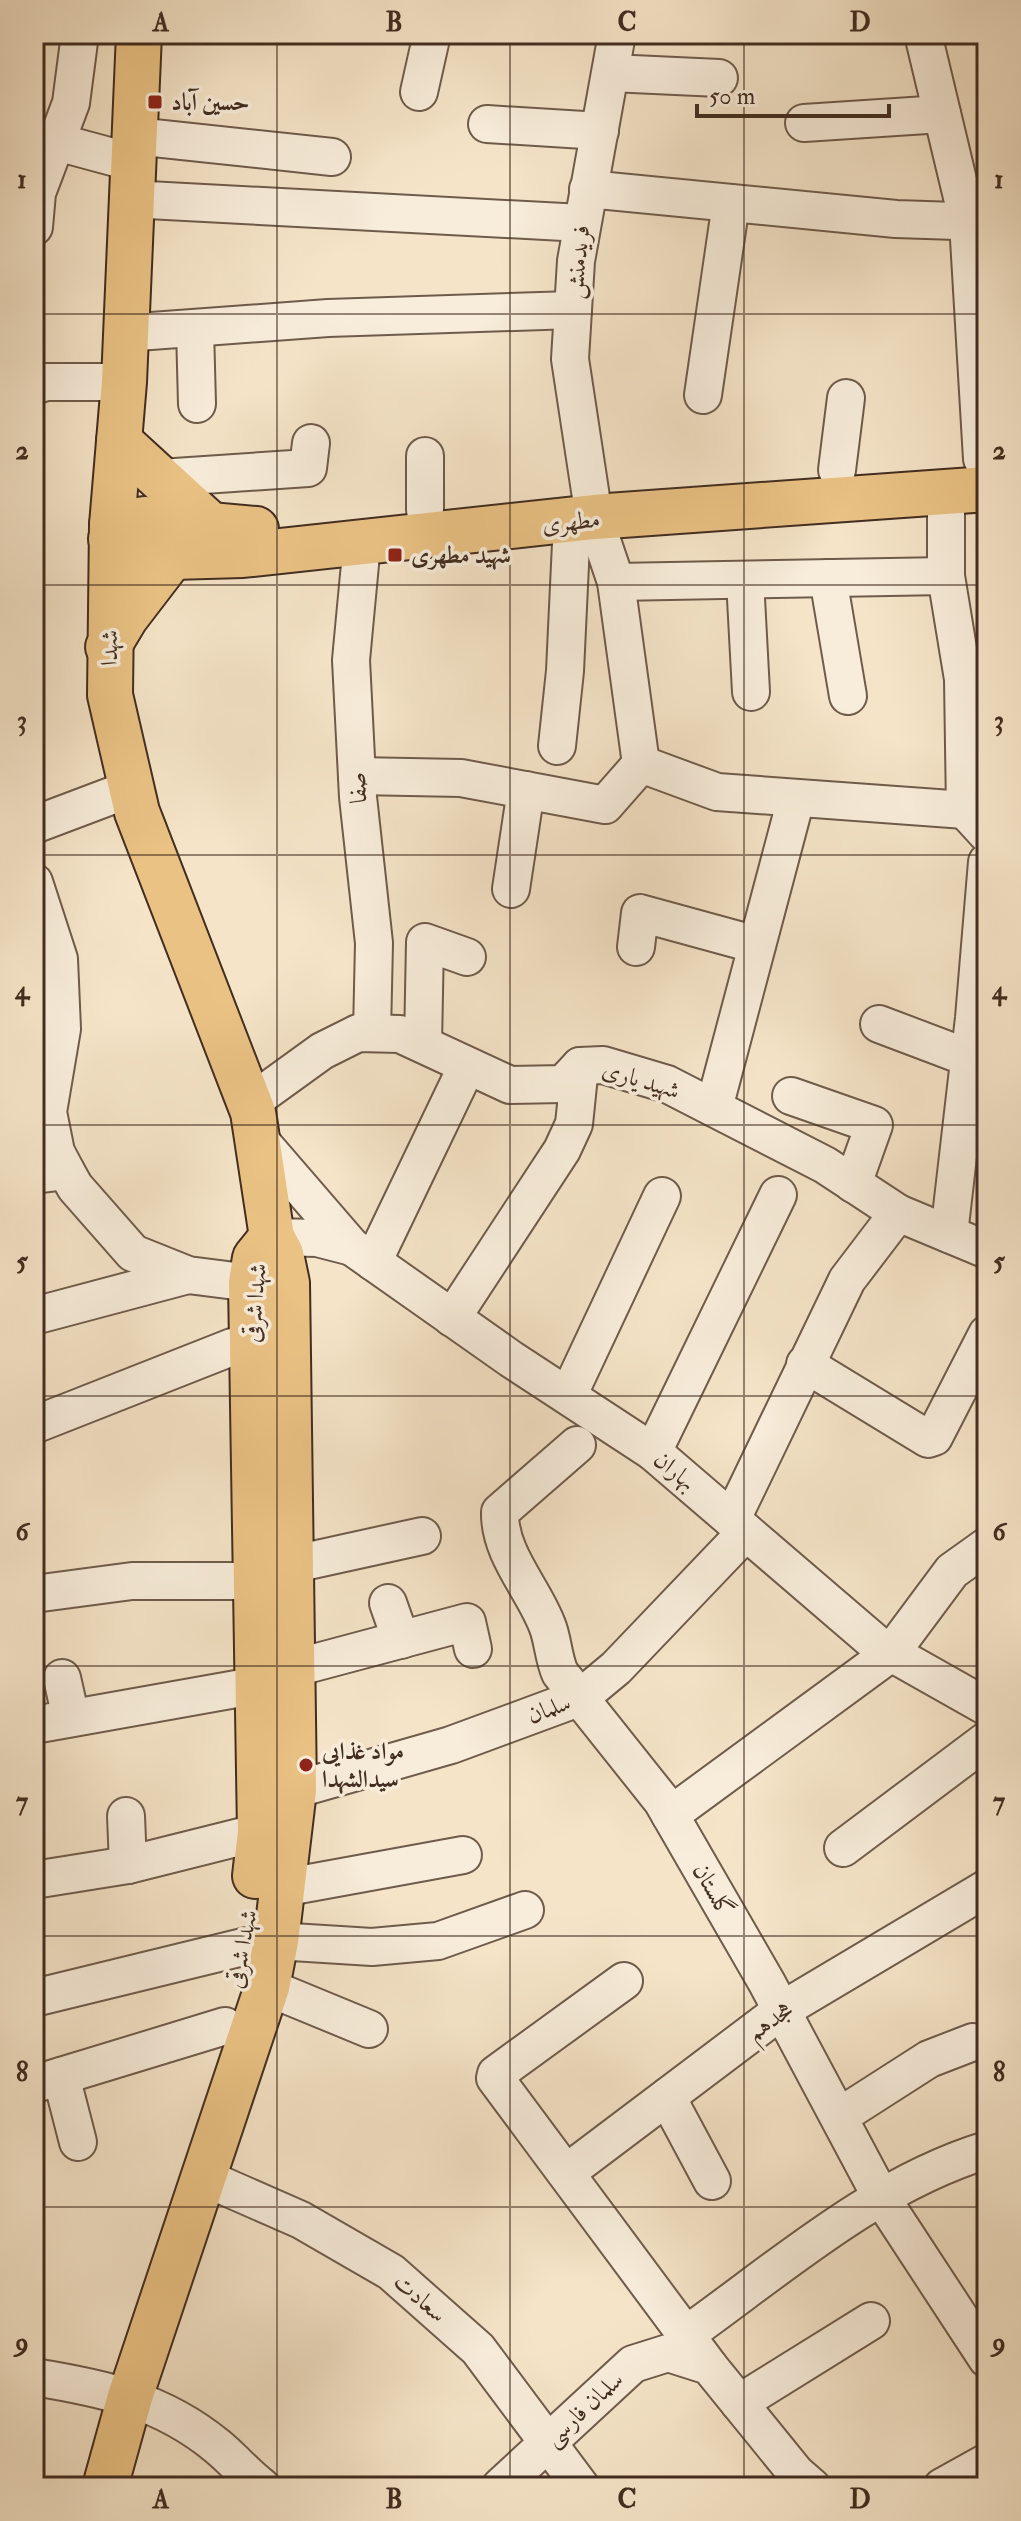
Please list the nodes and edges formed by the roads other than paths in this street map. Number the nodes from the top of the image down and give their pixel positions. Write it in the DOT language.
graph roads {
  1 [pos="80,34"];
  2 [pos="139,34"];
  3 [pos="432,34"];
  4 [pos="617,34"];
  5 [pos="923,34"];
  6 [pos="611,73"];
  7 [pos="719,78"];
  8 [pos="419,92"];
  9 [pos="942,114"];
  10 [pos="804,123"];
  11 [pos="487,124"];
  12 [pos="600,131"];
  13 [pos="57,142"];
  14 [pos="332,157"];
  15 [pos="132,166"];
  16 [pos="731,203"];
  17 [pos="585,206"];
  18 [pos="978,222"];
  19 [pos="34,227"];
  20 [pos="573,310"];
  21 [pos="195,329"];
  22 [pos="124,333"];
  23 [pos="124,382"];
  24 [pos="34,386"];
  25 [pos="703,395"];
  26 [pos="846,398"];
  27 [pos="197,404"];
  28 [pos="119,441"];
  29 [pos="311,443"];
  30 [pos="425,456"];
  31 [pos="837,470"];
  32 [pos="976,474"];
  33 [pos="160,478"];
  34 [pos="425,510"];
  35 [pos="585,511"];
  36 [pos="213,527"];
  37 [pos="112,532"];
  38 [pos="362,543"];
  39 [pos="172,557"];
  40 [pos="946,576"];
  41 [pos="828,578"];
  42 [pos="745,580"];
  43 [pos="616,582"];
  44 [pos="108,647"];
  45 [pos="975,678"];
  46 [pos="751,692"];
  47 [pos="848,696"];
  48 [pos="557,746"];
  49 [pos="641,764"];
  50 [pos="357,776"];
  51 [pos="132,788"];
  52 [pos="526,790"];
  53 [pos="796,799"];
  54 [pos="976,822"];
  55 [pos="34,825"];
  56 [pos="987,862"];
  57 [pos="34,882"];
  58 [pos="511,889"];
  59 [pos="757,945"];
  60 [pos="636,947"];
  61 [pos="467,957"];
  62 [pos="47,996"];
  63 [pos="879,1024"];
  64 [pos="372,1033"];
  65 [pos="423,1044"];
  66 [pos="969,1058"];
  67 [pos="467,1066"];
  68 [pos="580,1066"];
  69 [pos="791,1096"];
  70 [pos="714,1108"];
  71 [pos="41,1113"];
  72 [pos="253,1120"];
  73 [pos="50,1173"];
  74 [pos="853,1184"];
  75 [pos="778,1195"];
  76 [pos="662,1196"];
  77 [pos="898,1213"];
  78 [pos="949,1234"];
  79 [pos="272,1237"];
  80 [pos="987,1250"];
  81 [pos="362,1254"];
  82 [pos="188,1275"];
  83 [pos="251,1283"];
  84 [pos="34,1316"];
  85 [pos="452,1318"];
  86 [pos="987,1334"];
  87 [pos="250,1346"];
  88 [pos="805,1364"];
  89 [pos="568,1396"];
  90 [pos="34,1425"];
  91 [pos="577,1445"];
  92 [pos="653,1452"];
  93 [pos="739,1525"];
  94 [pos="422,1536"];
  95 [pos="987,1546"];
  96 [pos="274,1573"];
  97 [pos="34,1594"];
  98 [pos="388,1603"];
  99 [pos="401,1640"];
  100 [pos="473,1649"];
  101 [pos="891,1653"];
  102 [pos="275,1677"];
  103 [pos="62,1678"];
  104 [pos="581,1697"];
  105 [pos="987,1707"];
  106 [pos="71,1718"];
  107 [pos="34,1725"];
  108 [pos="987,1740"];
  109 [pos="294,1790"];
  110 [pos="670,1815"];
  111 [pos="126,1816"];
  112 [pos="260,1832"];
  113 [pos="843,1848"];
  114 [pos="463,1855"];
  115 [pos="128,1865"];
  116 [pos="34,1880"];
  117 [pos="282,1888"];
  118 [pos="987,1888"];
  119 [pos="525,1910"];
  120 [pos="261,1943"];
  121 [pos="624,1981"];
  122 [pos="267,1987"];
  123 [pos="34,1998"];
  124 [pos="782,2010"];
  125 [pos="225,2026"];
  126 [pos="369,2029"];
  127 [pos="973,2042"];
  128 [pos="667,2097"];
  129 [pos="840,2116"];
  130 [pos="78,2142"];
  131 [pos="987,2150"];
  132 [pos="566,2173"];
  133 [pos="203,2177"];
  134 [pos="712,2181"];
  135 [pos="881,2197"];
  136 [pos="871,2321"];
  137 [pos="687,2334"];
  138 [pos="986,2354"];
  139 [pos="709,2366"];
  140 [pos="34,2377"];
  141 [pos="121,2393"];
  142 [pos="739,2403"];
  143 [pos="548,2442"];
  144 [pos="987,2462"];
  145 [pos="789,2479"];
  146 [pos="84,2487"];
  147 [pos="105,2487"];
  148 [pos="262,2487"];
  149 [pos="500,2487"];
  150 [pos="581,2487"];
  151 [pos="942,2487"];
  1 -- 13 [label="street"];
  2 -- 15 [label="main road, شهدا"];
  3 -- 8 [label="street"];
  4 -- 6 [label="street, فریدمنش"];
  5 -- 9 [label="street"];
  6 -- 7 [label="street"];
  6 -- 12 [label="street, فریدمنش"];
  9 -- 10 [label="street"];
  9 -- 18 [label="street"];
  11 -- 12 [label="street"];
  12 -- 17 [label="street, فریدمنش"];
  13 -- 15 [label="street"];
  13 -- 19 [label="street"];
  14 -- 15 [label="street"];
  15 -- 17 [label="street"];
  15 -- 22 [label="main road, شهدا"];
  16 -- 17 [label="street"];
  16 -- 18 [label="street"];
  16 -- 25 [label="street"];
  17 -- 20 [label="street, فریدمنش"];
  18 -- 32 [label="street"];
  20 -- 21 [label="street"];
  20 -- 35 [label="street, فریدمنش"];
  21 -- 22 [label="street"];
  21 -- 27 [label="street"];
  22 -- 23 [label="main road, شهدا"];
  23 -- 24 [label="street"];
  23 -- 28 [label="main road, شهدا"];
  26 -- 31 [label="street"];
  28 -- 33 [label="main road"];
  28 -- 37 [label="main road, شهدا"];
  29 -- 33 [label="street"];
  30 -- 34 [label="street"];
  31 -- 32 [label="main road, مطهری"];
  31 -- 35 [label="main road, مطهری"];
  32 -- 35 [label="main road, مطهری"];
  32 -- 40 [label="street"];
  33 -- 36 [label="main road"];
  34 -- 35 [label="main road, مطهری"];
  34 -- 36 [label="main road, مطهری"];
  35 -- 38 [label="main road, مطهری"];
  35 -- 43 [label="street"];
  35 -- 48 [label="street"];
  36 -- 37 [label="main road, مطهری"];
  37 -- 39 [label="main road, مطهری"];
  37 -- 44 [label="main road, شهدا"];
  38 -- 39 [label="main road, مطهری"];
  38 -- 50 [label="street, صفا"];
  39 -- 44 [label="main road"];
  40 -- 41 [label="street"];
  40 -- 45 [label="street"];
  41 -- 42 [label="street"];
  41 -- 47 [label="street"];
  42 -- 43 [label="street"];
  42 -- 46 [label="street"];
  43 -- 49 [label="street"];
  44 -- 51 [label="main road, شهدا"];
  45 -- 54 [label="street"];
  49 -- 52 [label="street"];
  49 -- 53 [label="street"];
  50 -- 52 [label="street"];
  50 -- 64 [label="street, صفا"];
  51 -- 55 [label="street"];
  51 -- 72 [label="main road, شهدا"];
  52 -- 58 [label="street"];
  53 -- 54 [label="street"];
  53 -- 59 [label="street"];
  56 -- 66 [label="street"];
  57 -- 62 [label="street"];
  59 -- 60 [label="street"];
  59 -- 70 [label="street"];
  61 -- 65 [label="street"];
  62 -- 71 [label="street"];
  63 -- 66 [label="street"];
  64 -- 65 [label="street, شهید یاری"];
  64 -- 72 [label="street, شهید یاری"];
  65 -- 67 [label="street, شهید یاری"];
  66 -- 78 [label="street"];
  67 -- 68 [label="street, شهید یاری"];
  67 -- 81 [label="street"];
  68 -- 70 [label="street, شهید یاری"];
  68 -- 85 [label="street"];
  69 -- 74 [label="street"];
  70 -- 74 [label="street, شهید یاری"];
  71 -- 73 [label="street"];
  72 -- 79 [label="main road, شهدا"];
  72 -- 81 [label="street"];
  73 -- 82 [label="street"];
  74 -- 77 [label="street, شهید یاری"];
  75 -- 92 [label="street"];
  76 -- 89 [label="street"];
  77 -- 78 [label="street, شهید یاری"];
  77 -- 88 [label="street, سلمان"];
  78 -- 80 [label="street, شهید یاری"];
  79 -- 81 [label="street"];
  79 -- 83 [label="main road, شهدا شرقی"];
  79 -- 96 [label="main road, شهدا شرقی"];
  81 -- 85 [label="street, بهاران"];
  82 -- 83 [label="street"];
  82 -- 84 [label="street"];
  83 -- 87 [label="main road, شهدا شرقی"];
  85 -- 89 [label="street, بهاران"];
  86 -- 88 [label="street"];
  87 -- 90 [label="street"];
  87 -- 96 [label="main road, شهدا شرقی"];
  88 -- 93 [label="street, سلمان"];
  89 -- 92 [label="street, بهاران"];
  91 -- 104 [label="street, گلستان"];
  92 -- 93 [label="street, بهاران"];
  93 -- 101 [label="street, بهاران"];
  93 -- 104 [label="street, سلمان"];
  94 -- 96 [label="street"];
  95 -- 101 [label="street"];
  96 -- 97 [label="street"];
  96 -- 102 [label="main road, شهدا شرقی"];
  98 -- 99 [label="street"];
  99 -- 100 [label="street"];
  99 -- 102 [label="street"];
  101 -- 105 [label="street, بهاران"];
  101 -- 110 [label="street"];
  102 -- 106 [label="street"];
  102 -- 109 [label="main road, شهدا شرقی"];
  102 -- 112 [label="main road, شهدا شرقی"];
  103 -- 106 [label="street"];
  104 -- 109 [label="street, سلمان"];
  104 -- 110 [label="street, گلستان"];
  106 -- 107 [label="street"];
  108 -- 113 [label="street"];
  109 -- 117 [label="main road, شهدا شرقی"];
  110 -- 124 [label="street, گلستان"];
  111 -- 115 [label="street"];
  112 -- 115 [label="street"];
  112 -- 120 [label="main road, شهدا شرقی"];
  114 -- 117 [label="street"];
  115 -- 116 [label="street"];
  117 -- 120 [label="main road, شهدا شرقی"];
  118 -- 124 [label="street, هجدهم"];
  119 -- 120 [label="street"];
  120 -- 122 [label="main road, شهدا شرقی"];
  120 -- 123 [label="street"];
  120 -- 125 [label="main road, شهدا شرقی"];
  121 -- 132 [label="street"];
  122 -- 126 [label="street"];
  122 -- 133 [label="main road, شهدا شرقی"];
  124 -- 128 [label="street, هجدهم"];
  124 -- 129 [label="street, گلستان"];
  125 -- 130 [label="street"];
  125 -- 141 [label="main road, شهدا شرقی"];
  127 -- 129 [label="street"];
  128 -- 132 [label="street, هجدهم"];
  128 -- 134 [label="street"];
  129 -- 135 [label="street, گلستان"];
  131 -- 135 [label="street"];
  132 -- 137 [label="street"];
  133 -- 141 [label="main road, شهدا شرقی"];
  133 -- 143 [label="street, سعادت"];
  135 -- 137 [label="street"];
  135 -- 138 [label="street, گلستان"];
  136 -- 142 [label="street"];
  137 -- 139 [label="street"];
  139 -- 142 [label="street"];
  139 -- 143 [label="street, سلمان فارسی"];
  140 -- 141 [label="street"];
  141 -- 146 [label="main road, شهدا شرقی"];
  141 -- 147 [label="main road, شهدا شرقی"];
  141 -- 148 [label="street"];
  142 -- 145 [label="street"];
  143 -- 149 [label="street, سلمان فارسی"];
  143 -- 150 [label="street, سعادت"];
  144 -- 151 [label="street"];
}
